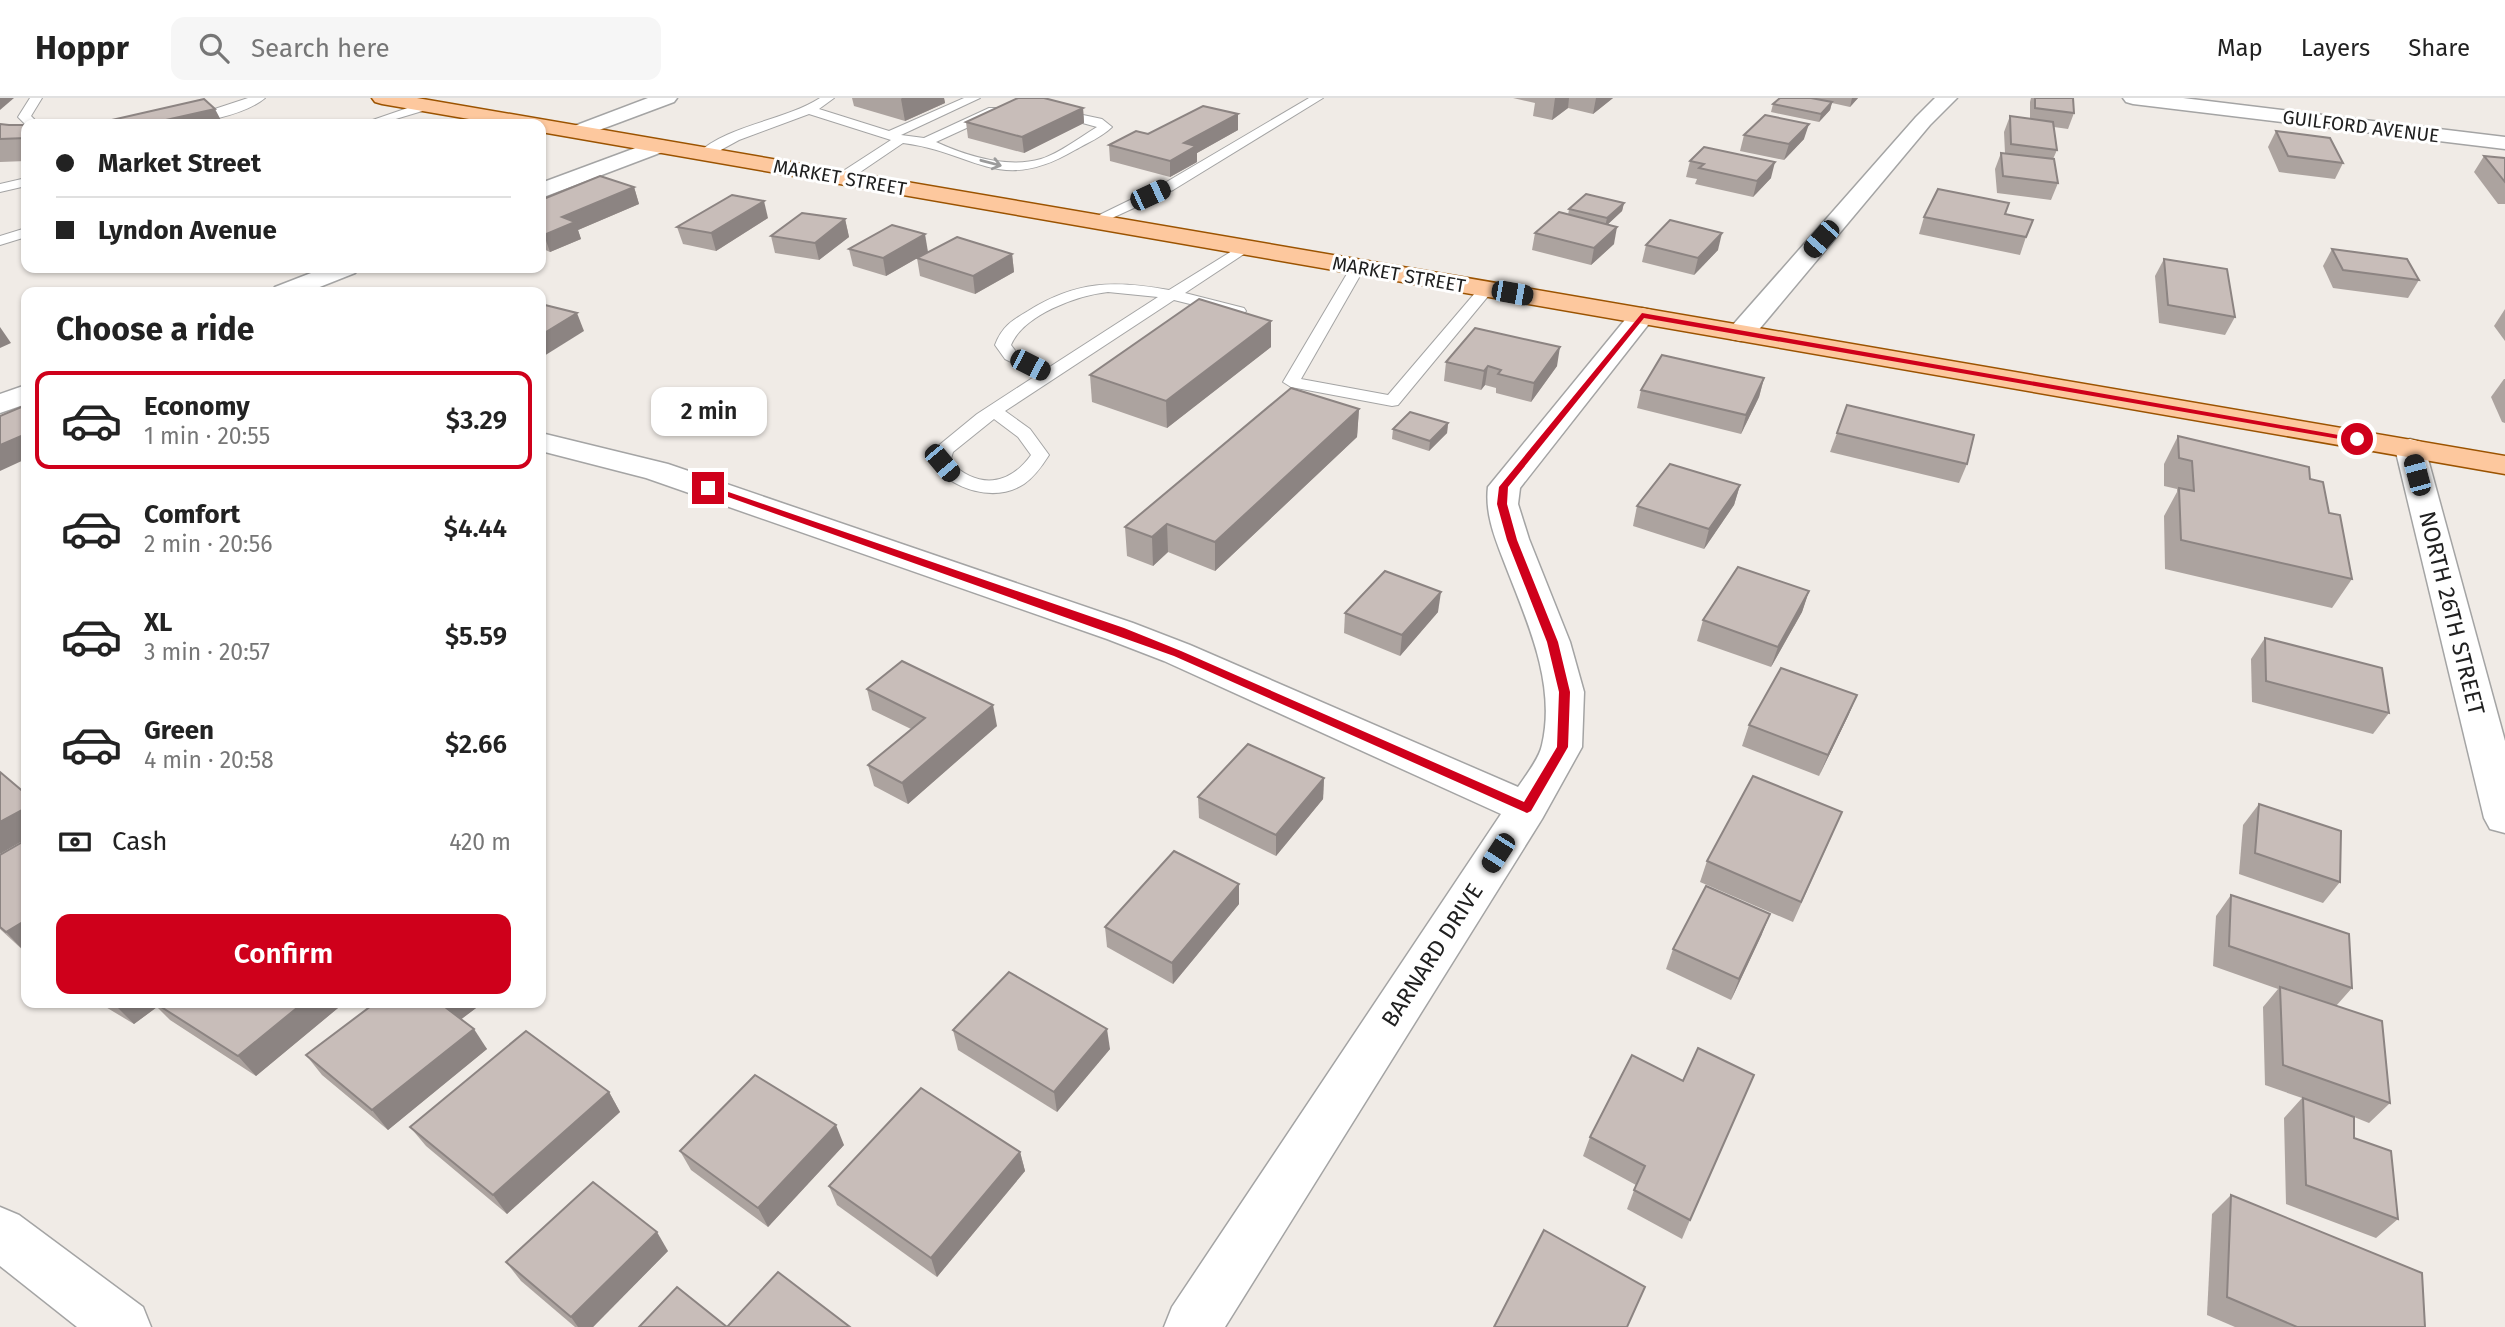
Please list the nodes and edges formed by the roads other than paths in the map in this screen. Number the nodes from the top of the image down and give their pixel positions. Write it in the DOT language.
graph roads {
  1 [pos="36,98"];
  2 [pos="259,98"];
  3 [pos="382,98"];
  4 [pos="667,98"];
  5 [pos="828,98"];
  6 [pos="974,98"];
  7 [pos="1317,98"];
  8 [pos="1947,98"];
  9 [pos="2133,98"];
  10 [pos="425,106"];
  11 [pos="1002,108"];
  12 [pos="1045,108"];
  13 [pos="809,110"];
  14 [pos="205,117"];
  15 [pos="27,119"];
  16 [pos="196,119"];
  17 [pos="219,119"];
  18 [pos="383,119"];
  19 [pos="502,119"];
  20 [pos="546,127"];
  21 [pos="576,132"];
  22 [pos="895,138"];
  23 [pos="926,142"];
  24 [pos="2505,143"];
  25 [pos="657,146"];
  26 [pos="703,154"];
  27 [pos="842,178"];
  28 [pos="21,183"];
  29 [pos="0,188"];
  30 [pos="546,189"];
  31 [pos="1094,221"];
  32 [pos="21,234"];
  33 [pos="0,241"];
  34 [pos="1245,247"];
  35 [pos="1359,267"];
  36 [pos="333,273"];
  37 [pos="297,287"];
  38 [pos="1486,289"];
  39 [pos="1172,295"];
  40 [pos="1238,311"];
  41 [pos="1642,316"];
  42 [pos="1741,333"];
  43 [pos="1049,375"];
  44 [pos="21,396"];
  45 [pos="0,404"];
  46 [pos="994,411"];
  47 [pos="546,443"];
  48 [pos="2410,448"];
  49 [pos="2505,465"];
  50 [pos="1527,808"];
  51 [pos="2505,818"];
  52 [pos="0,1233"];
  53 [pos="123,1327"];
  54 [pos="1192,1327"];
  1 -- 15 [label="lane"];
  2 -- 14 [label="lane"];
  3 -- 10 [label="main road"];
  4 -- 21 [label="street"];
  5 -- 13 [label="lane"];
  6 -- 22 [label="lane"];
  7 -- 31 [label="lane"];
  8 -- 42 [label="street"];
  9 -- 24 [label="street, GUILFORD AVENUE"];
  10 -- 18 [label="lane"];
  10 -- 19 [label="main road"];
  11 -- 23 [label="lane"];
  23 -- 12 [label="lane, one-way"];
  13 -- 22 [label="lane"];
  13 -- 26 [label="lane"];
  14 -- 16 [label="lane"];
  14 -- 17 [label="lane"];
  20 -- 21 [label="main road, MARKET STREET"];
  21 -- 25 [label="main road, MARKET STREET"];
  22 -- 23 [label="lane"];
  22 -- 27 [label="lane"];
  25 -- 26 [label="main road, MARKET STREET"];
  25 -- 30 [label="street"];
  26 -- 27 [label="main road, MARKET STREET"];
  27 -- 31 [label="main road, MARKET STREET"];
  28 -- 29 [label="lane"];
  31 -- 34 [label="main road, MARKET STREET"];
  32 -- 33 [label="lane"];
  34 -- 35 [label="main road, MARKET STREET"];
  34 -- 39 [label="lane"];
  35 -- 38 [label="main road, MARKET STREET"];
  35 -- 38 [label="lane"];
  36 -- 37 [label="street"];
  38 -- 41 [label="main road, MARKET STREET"];
  39 -- 40 [label="lane"];
  39 -- 43 [label="lane"];
  39 -- 43 [label="lane"];
  41 -- 42 [label="main road, MARKET STREET"];
  41 -- 50 [label="street, BARNARD DRIVE"];
  42 -- 48 [label="main road, MARKET STREET"];
  43 -- 46 [label="lane"];
  44 -- 45 [label="street"];
  46 -- 46 [label="lane"];
  47 -- 50 [label="street"];
  48 -- 49 [label="main road, MARKET STREET"];
  48 -- 51 [label="street, NORTH 26TH STREET"];
  50 -- 54 [label="street, BARNARD DRIVE"];
  52 -- 53 [label="street"];
}
